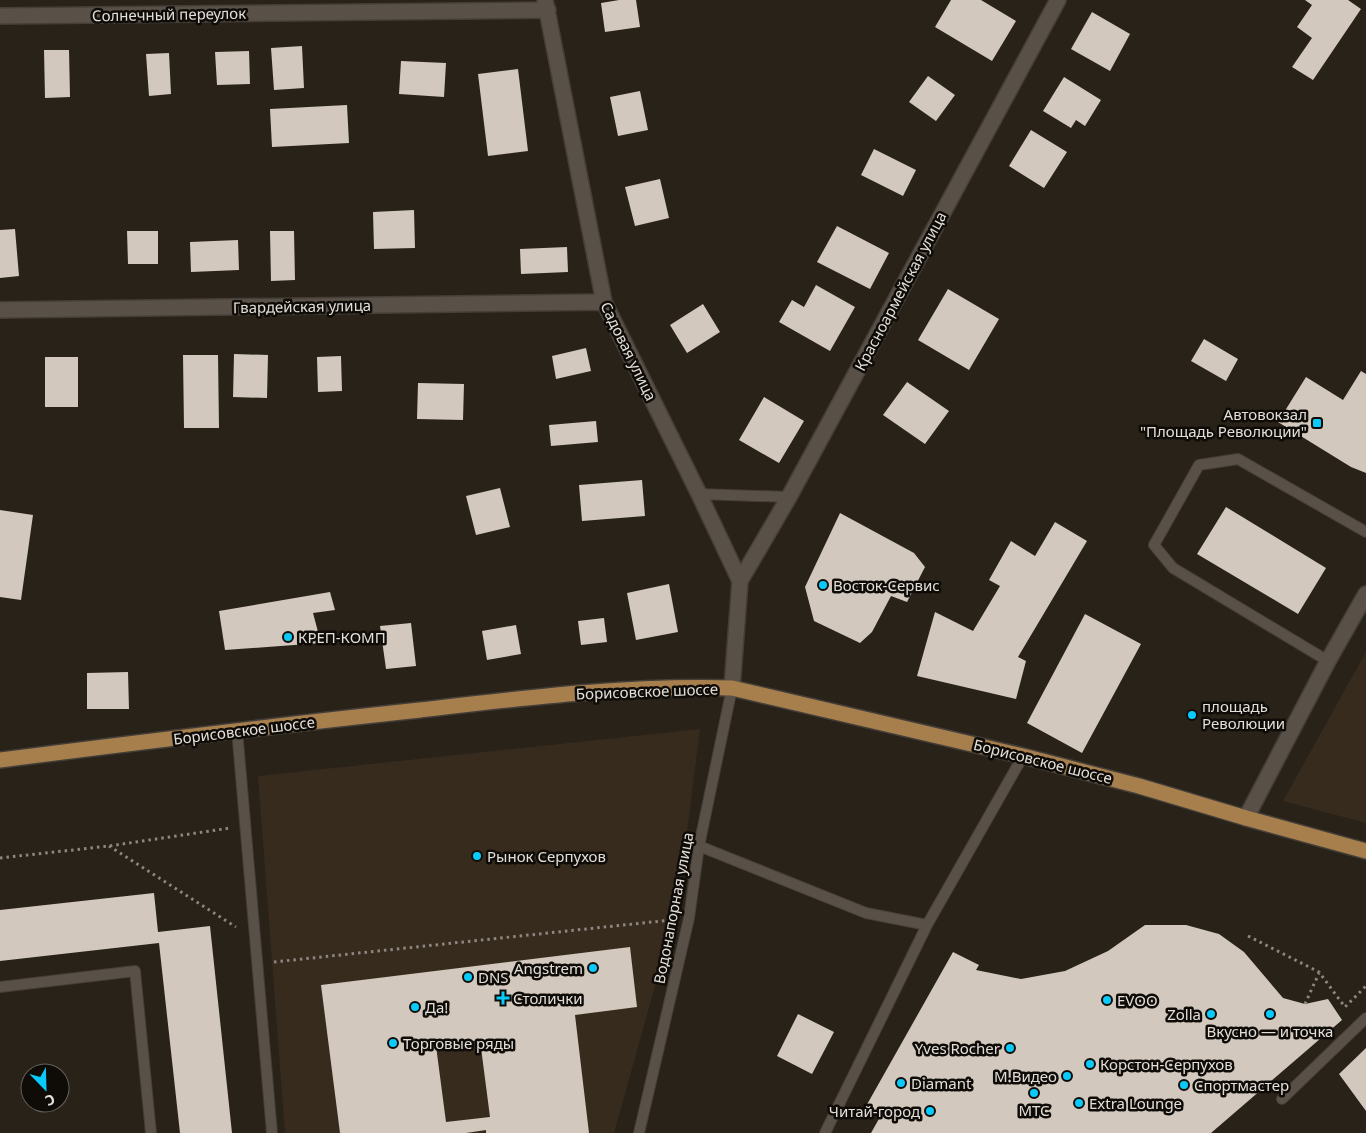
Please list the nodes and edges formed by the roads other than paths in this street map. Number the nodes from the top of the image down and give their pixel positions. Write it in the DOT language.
graph roads {
  1 [pos="1058,0"];
  2 [pos="547,5"];
  3 [pos="0,16"];
  4 [pos="604,302"];
  5 [pos="0,310"];
  6 [pos="699,494"];
  7 [pos="789,497"];
  8 [pos="1366,532"];
  9 [pos="740,581"];
  10 [pos="1366,594"];
  11 [pos="1328,661"];
  12 [pos="732,688"];
  13 [pos="237,730"];
  14 [pos="1023,756"];
  15 [pos="0,760"];
  16 [pos="1246,818"];
  17 [pos="699,846"];
  18 [pos="1366,851"];
  19 [pos="927,925"];
  20 [pos="0,987"];
  21 [pos="1366,1018"];
  22 [pos="1282,1099"];
  23 [pos="151,1133"];
  24 [pos="272,1133"];
  25 [pos="639,1133"];
  26 [pos="825,1133"];
  1 -- 7 [label="street, Красноармейская улица"];
  2 -- 3 [label="street, Солнечный переулок"];
  2 -- 4 [label="street, Садовая улица"];
  4 -- 5 [label="street, Гвардейская улица"];
  4 -- 6 [label="street, Садовая улица"];
  6 -- 7 [label="lane"];
  6 -- 9 [label="street, Садовая улица"];
  7 -- 9 [label="street, Красноармейская улица"];
  8 -- 11 [label="lane"];
  9 -- 12 [label="street, Садовая улица"];
  10 -- 11 [label="street"];
  11 -- 16 [label="street"];
  12 -- 13 [label="main road, Борисовское шоссе"];
  12 -- 14 [label="main road, Борисовское шоссе"];
  12 -- 17 [label="lane, Водонапорная улица"];
  13 -- 15 [label="main road, Борисовское шоссе"];
  13 -- 24 [label="lane"];
  14 -- 16 [label="main road, Борисовское шоссе"];
  14 -- 19 [label="lane"];
  16 -- 18 [label="main road, Борисовское шоссе"];
  17 -- 19 [label="lane"];
  17 -- 25 [label="lane, Водонапорная улица"];
  19 -- 26 [label="lane"];
  20 -- 23 [label="lane"];
  21 -- 22 [label="lane"];
}
